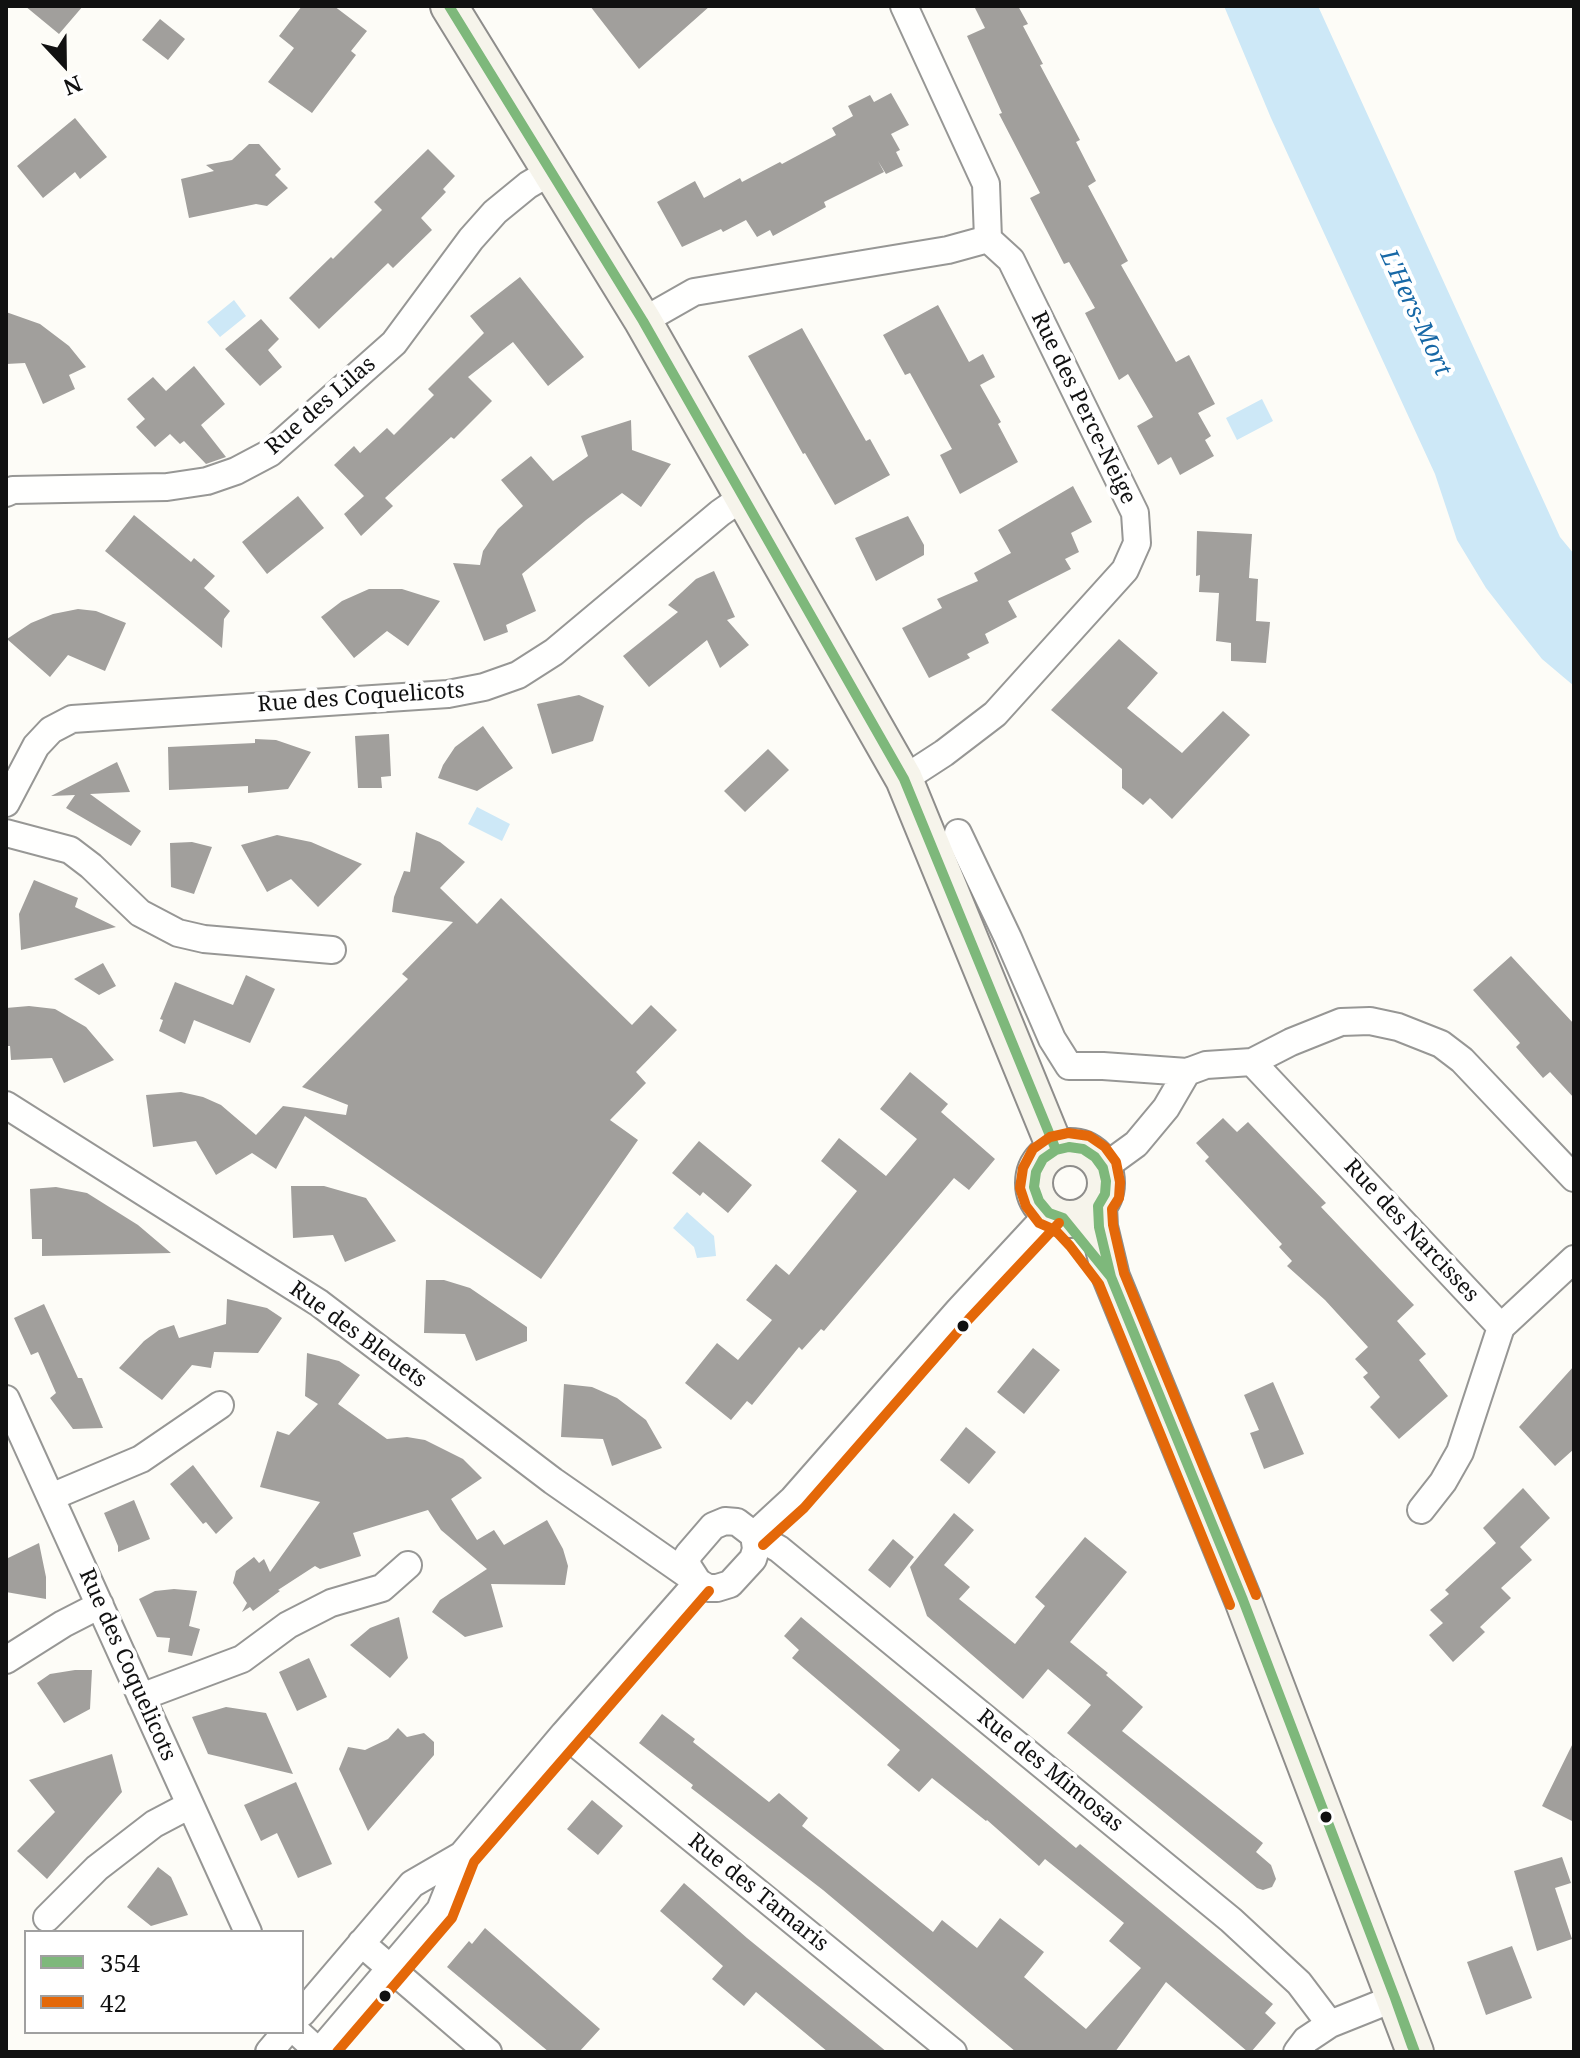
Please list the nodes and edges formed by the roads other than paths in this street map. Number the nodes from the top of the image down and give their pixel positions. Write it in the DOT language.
graph roads {
  1 [pos="449,6"];
  2 [pos="904,6"];
  3 [pos="552,171"];
  4 [pos="988,239"];
  5 [pos="643,321"];
  6 [pos="8,489"];
  7 [pos="743,497"];
  8 [pos="904,779"];
  9 [pos="6,803"];
  10 [pos="6,833"];
  11 [pos="958,833"];
  12 [pos="332,950"];
  13 [pos="1252,1062"];
  14 [pos="1187,1072"];
  15 [pos="6,1105"];
  16 [pos="1056,1150"];
  17 [pos="1103,1168"];
  18 [pos="1574,1178"];
  19 [pos="1098,1206"];
  20 [pos="1056,1216"];
  21 [pos="1574,1259"];
  22 [pos="1111,1277"];
  23 [pos="1501,1327"];
  24 [pos="6,1399"];
  25 [pos="220,1405"];
  26 [pos="12,1426"];
  27 [pos="51,1497"];
  28 [pos="1421,1510"];
  29 [pos="754,1535"];
  30 [pos="408,1565"];
  31 [pos="698,1582"];
  32 [pos="100,1605"];
  33 [pos="6,1660"];
  34 [pos="141,1697"];
  35 [pos="564,1734"];
  36 [pos="190,1805"];
  37 [pos="462,1855"];
  38 [pos="47,1918"];
  39 [pos="247,1930"];
  40 [pos="361,1943"];
  41 [pos="390,1968"];
  42 [pos="1395,1998"];
  43 [pos="304,2011"];
  44 [pos="1330,2024"];
  45 [pos="284,2034"];
  46 [pos="299,2034"];
  47 [pos="269,2052"];
  48 [pos="319,2052"];
  49 [pos="488,2052"];
  50 [pos="953,2052"];
  51 [pos="1297,2052"];
  52 [pos="1415,2052"];
  1 -- 3 [label="main road"];
  2 -- 4 [label="street"];
  3 -- 5 [label="main road"];
  3 -- 6 [label="street, Rue des Lilas"];
  4 -- 5 [label="street"];
  4 -- 8 [label="street, Rue des Perce-Neige"];
  5 -- 7 [label="main road"];
  7 -- 8 [label="main road"];
  7 -- 9 [label="street, Rue des Coquelicots"];
  8 -- 16 [label="main road"];
  10 -- 12 [label="street"];
  11 -- 14 [label="street"];
  13 -- 14 [label="street"];
  13 -- 18 [label="street"];
  13 -- 23 [label="street, Rue des Narcisses"];
  14 -- 17 [label="street"];
  15 -- 31 [label="street, Rue des Bleuets"];
  16 -- 17 [label="main road"];
  16 -- 20 [label="main road"];
  17 -- 19 [label="main road"];
  19 -- 20 [label="main road"];
  19 -- 22 [label="main road"];
  20 -- 22 [label="main road"];
  20 -- 29 [label="street"];
  21 -- 23 [label="street"];
  22 -- 42 [label="main road"];
  23 -- 28 [label="street"];
  24 -- 26 [label="street, Rue des Coquelicots"];
  25 -- 27 [label="street"];
  26 -- 27 [label="street, Rue des Coquelicots"];
  27 -- 32 [label="street, Rue des Coquelicots"];
  29 -- 31 [label="street"];
  29 -- 31 [label="street"];
  29 -- 44 [label="street, Rue des Mimosas"];
  30 -- 34 [label="street"];
  31 -- 35 [label="street"];
  32 -- 33 [label="street"];
  32 -- 34 [label="street, Rue des Coquelicots"];
  34 -- 36 [label="street, Rue des Coquelicots"];
  35 -- 37 [label="street"];
  35 -- 50 [label="street, Rue des Tamaris"];
  36 -- 38 [label="street"];
  36 -- 39 [label="street, Rue des Coquelicots"];
  37 -- 40 [label="street"];
  37 -- 41 [label="street"];
  40 -- 41 [label="street"];
  40 -- 43 [label="street"];
  41 -- 48 [label="street"];
  41 -- 49 [label="street"];
  42 -- 44 [label="street"];
  42 -- 52 [label="main road"];
  44 -- 51 [label="street"];
  45 -- 47 [label="street"];
  46 -- 48 [label="street"];
}
